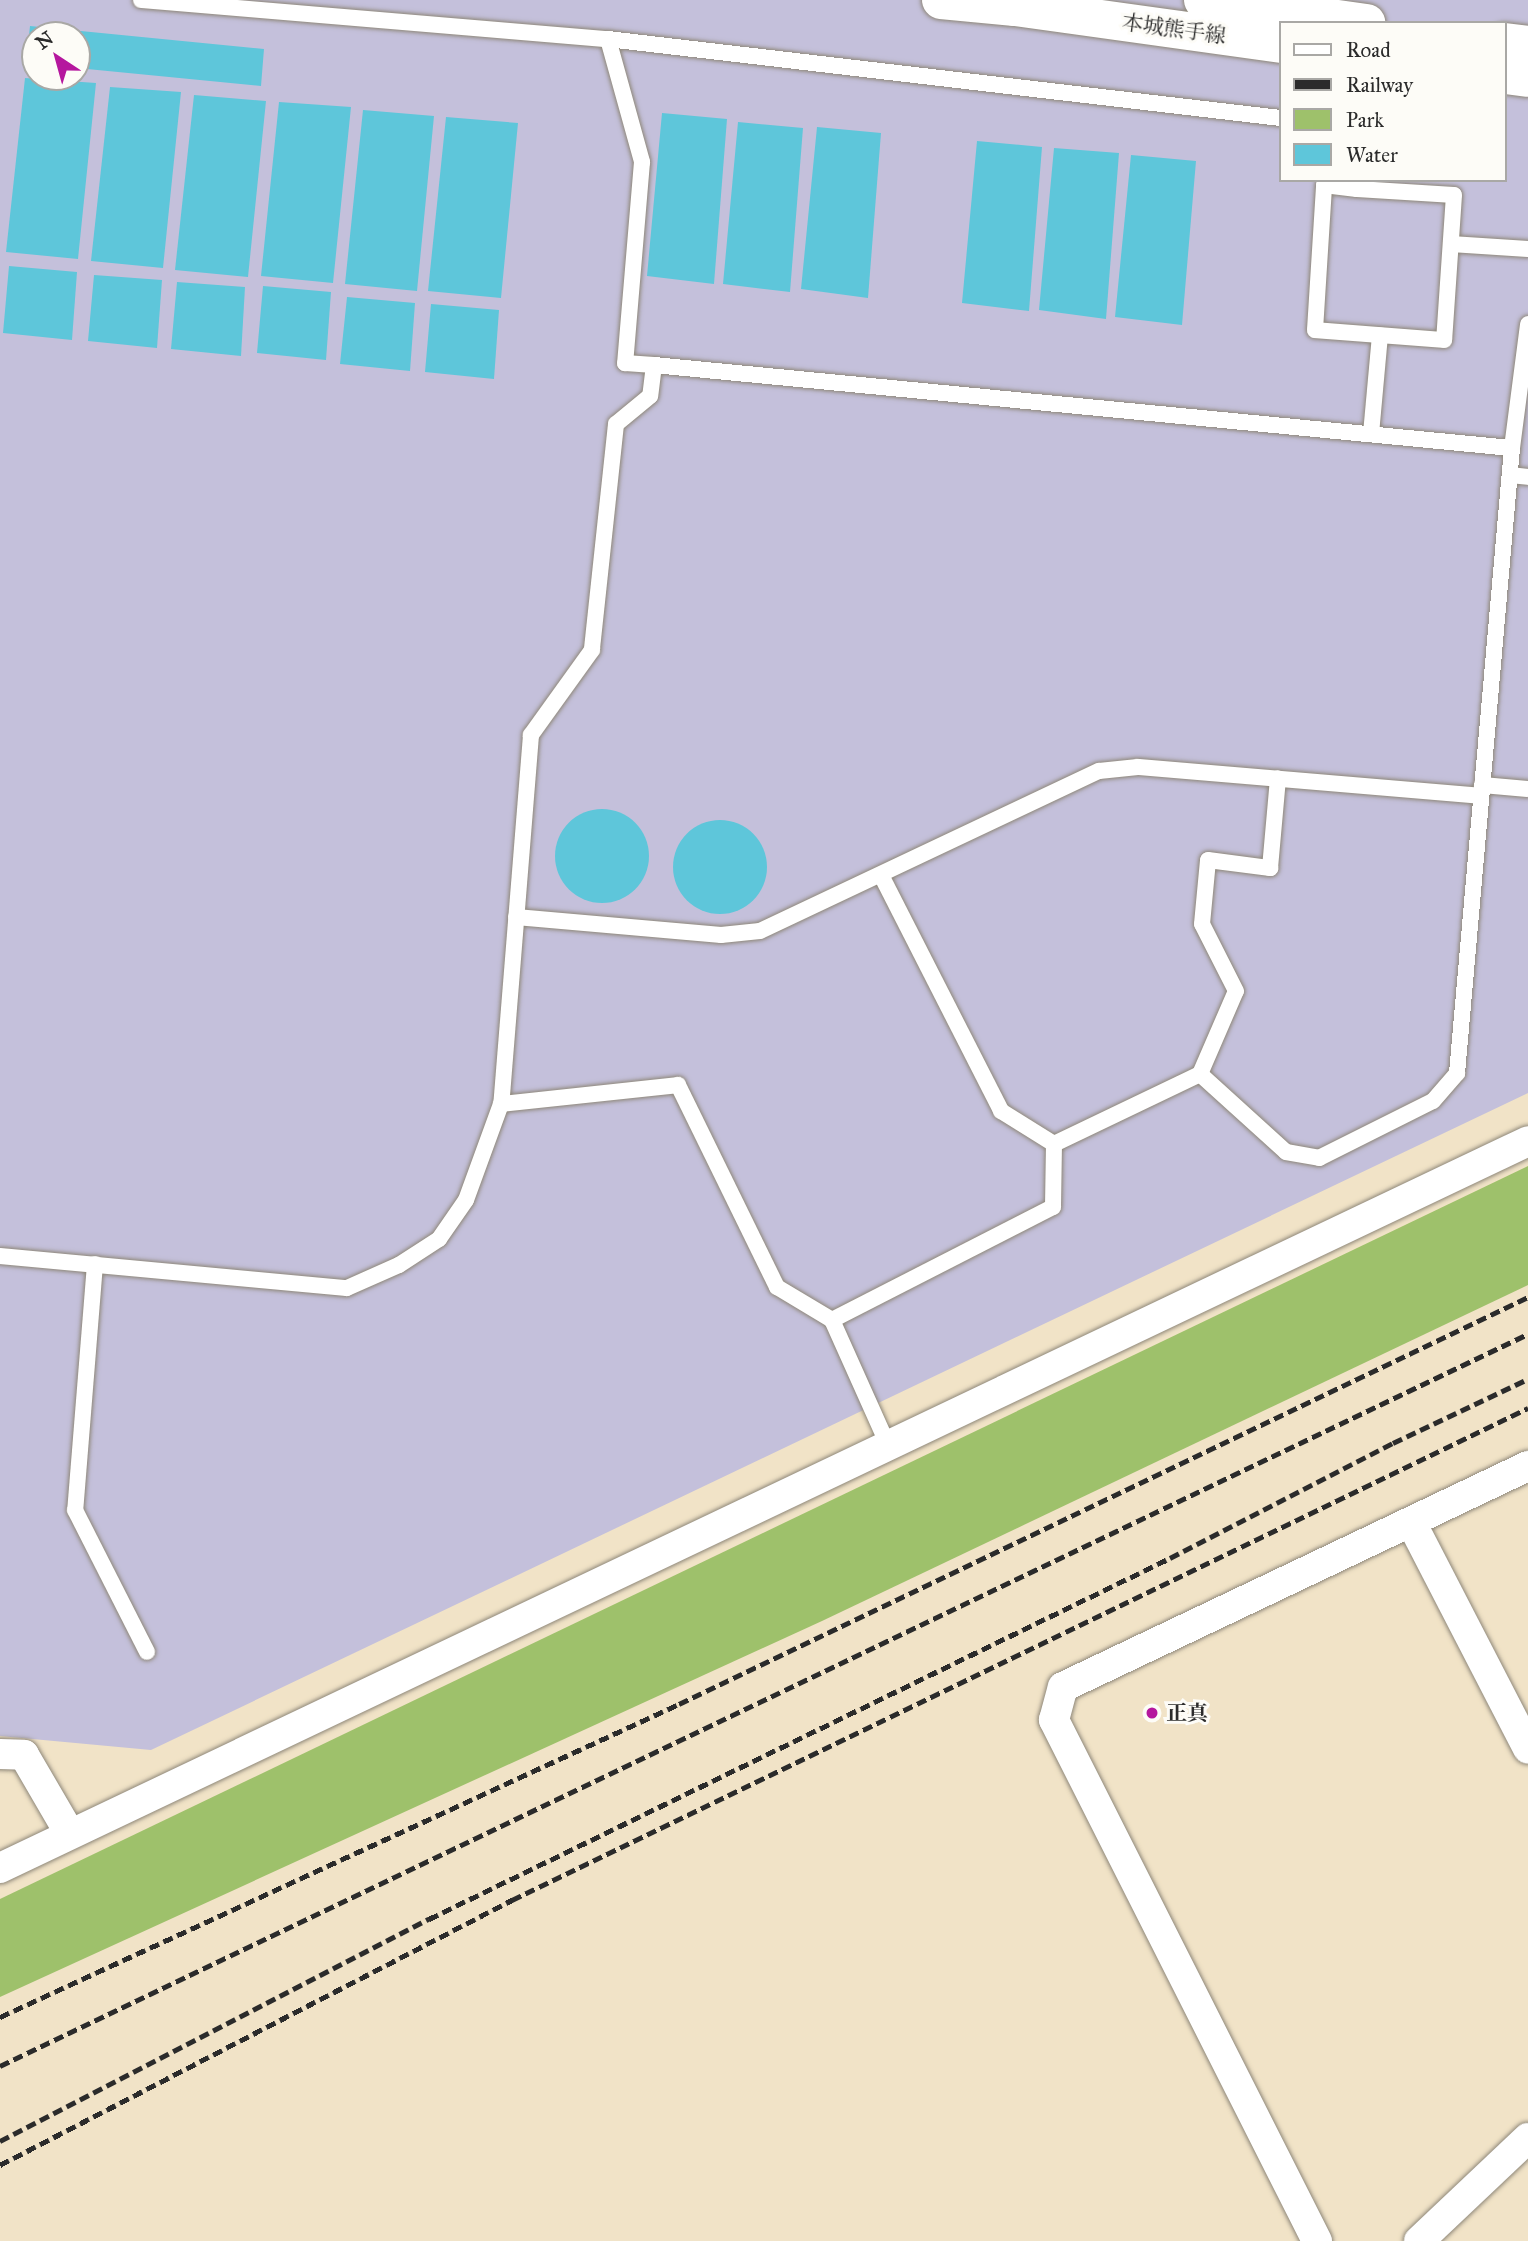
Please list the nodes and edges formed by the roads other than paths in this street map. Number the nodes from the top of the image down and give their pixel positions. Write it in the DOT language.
graph roads {
  1 [pos="141,0"];
  2 [pos="941,0"];
  3 [pos="1203,0"];
  4 [pos="1352,21"];
  5 [pos="608,39"];
  6 [pos="1507,42"];
  7 [pos="1280,44"];
  8 [pos="1528,46"];
  9 [pos="1507,75"];
  10 [pos="1528,78"];
  11 [pos="1280,118"];
  12 [pos="1354,185"];
  13 [pos="1451,244"];
  14 [pos="1528,249"];
  15 [pos="1528,324"];
  16 [pos="1380,335"];
  17 [pos="654,365"];
  18 [pos="1371,434"];
  19 [pos="1512,448"];
  20 [pos="1510,475"];
  21 [pos="1528,477"];
  22 [pos="1278,779"];
  23 [pos="1528,789"];
  24 [pos="1482,790"];
  25 [pos="881,875"];
  26 [pos="516,917"];
  27 [pos="1200,1074"];
  28 [pos="501,1104"];
  29 [pos="1528,1141"];
  30 [pos="1054,1144"];
  31 [pos="0,1256"];
  32 [pos="95,1264"];
  33 [pos="832,1320"];
  34 [pos="888,1445"];
  35 [pos="1528,1465"];
  36 [pos="1411,1522"];
  37 [pos="147,1652"];
  38 [pos="1528,1749"];
  39 [pos="0,1754"];
  40 [pos="71,1834"];
  41 [pos="0,1868"];
  42 [pos="1528,2138"];
  43 [pos="1317,2241"];
  44 [pos="1419,2241"];
  1 -- 5 [label="lane"];
  2 -- 7 [label="main road, 本城熊手線"];
  3 -- 4 [label="main road, 本城熊手線"];
  5 -- 11 [label="lane"];
  5 -- 17 [label="lane"];
  6 -- 8 [label="main road"];
  9 -- 10 [label="main road"];
  12 -- 13 [label="lane"];
  12 -- 16 [label="lane"];
  13 -- 14 [label="lane"];
  13 -- 16 [label="lane"];
  15 -- 19 [label="lane"];
  16 -- 18 [label="lane"];
  17 -- 18 [label="lane"];
  17 -- 26 [label="lane"];
  18 -- 19 [label="lane"];
  19 -- 20 [label="lane"];
  20 -- 21 [label="lane"];
  20 -- 24 [label="lane"];
  22 -- 24 [label="lane"];
  22 -- 25 [label="lane"];
  22 -- 27 [label="lane"];
  23 -- 24 [label="lane"];
  24 -- 27 [label="lane"];
  25 -- 26 [label="lane"];
  25 -- 30 [label="lane"];
  26 -- 28 [label="lane"];
  27 -- 30 [label="lane"];
  28 -- 32 [label="lane"];
  28 -- 33 [label="lane"];
  29 -- 34 [label="street"];
  30 -- 33 [label="lane"];
  31 -- 32 [label="lane"];
  32 -- 37 [label="lane"];
  33 -- 34 [label="lane"];
  34 -- 40 [label="street"];
  35 -- 36 [label="street"];
  36 -- 38 [label="street"];
  36 -- 43 [label="street"];
  39 -- 40 [label="street"];
  40 -- 41 [label="street"];
  42 -- 44 [label="street"];
}
